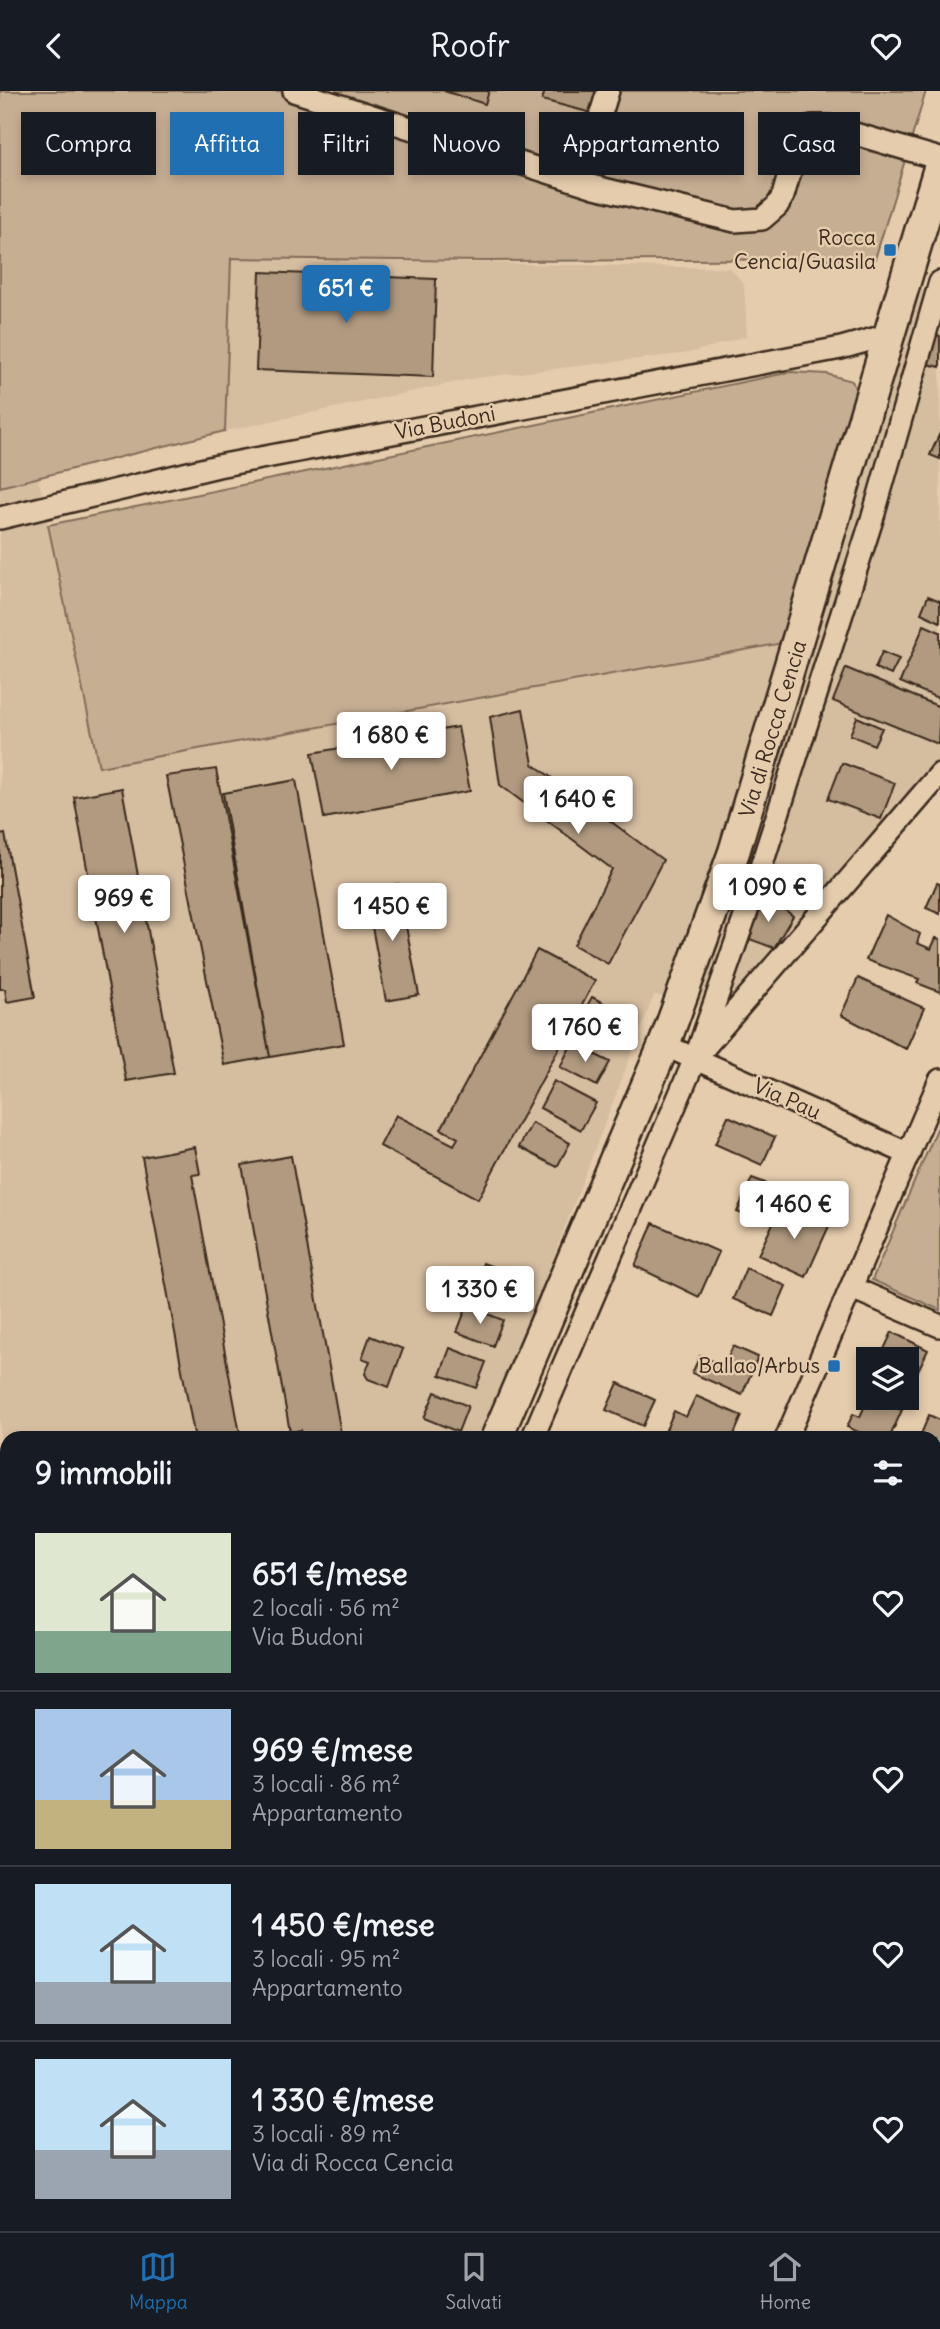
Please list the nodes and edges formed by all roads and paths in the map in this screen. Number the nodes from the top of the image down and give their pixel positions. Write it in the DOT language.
graph roads {
  1 [pos="294,91"];
  2 [pos="608,91"];
  3 [pos="940,159"];
  4 [pos="940,165"];
  5 [pos="580,182"];
  6 [pos="906,281"];
  7 [pos="940,282"];
  8 [pos="891,334"];
  9 [pos="0,518"];
  10 [pos="940,774"];
  11 [pos="664,1045"];
  12 [pos="695,1059"];
  13 [pos="940,1080"];
  14 [pos="909,1154"];
  15 [pos="580,1243"];
  16 [pos="610,1255"];
  17 [pos="852,1288"];
  18 [pos="940,1326"];
  19 [pos="499,1431"];
  20 [pos="535,1431"];
  21 [pos="789,1431"];
  1 -- 5 [label="street"];
  2 -- 5 [label="street"];
  3 -- 5 [label="street"];
  4 -- 6 [label="main road, Via di Rocca Cencia"];
  6 -- 7 [label="street, Via di Rocca Cencia"];
  6 -- 8 [label="main road, Via di Rocca Cencia"];
  7 -- 12 [label="street, Via di Rocca Cencia"];
  8 -- 9 [label="street, Via Budoni"];
  8 -- 11 [label="main road, Via di Rocca Cencia"];
  10 -- 12 [label="street"];
  11 -- 12 [label="street, Via Pau"];
  11 -- 15 [label="main road, Via di Rocca Cencia"];
  12 -- 14 [label="street, Via Pau"];
  12 -- 16 [label="street, Via di Rocca Cencia"];
  13 -- 14 [label="street"];
  14 -- 17 [label="street"];
  15 -- 16 [label="street"];
  15 -- 19 [label="main road, Via di Rocca Cencia"];
  16 -- 20 [label="street, Via di Rocca Cencia"];
  17 -- 18 [label="street"];
  17 -- 21 [label="street"];
}
